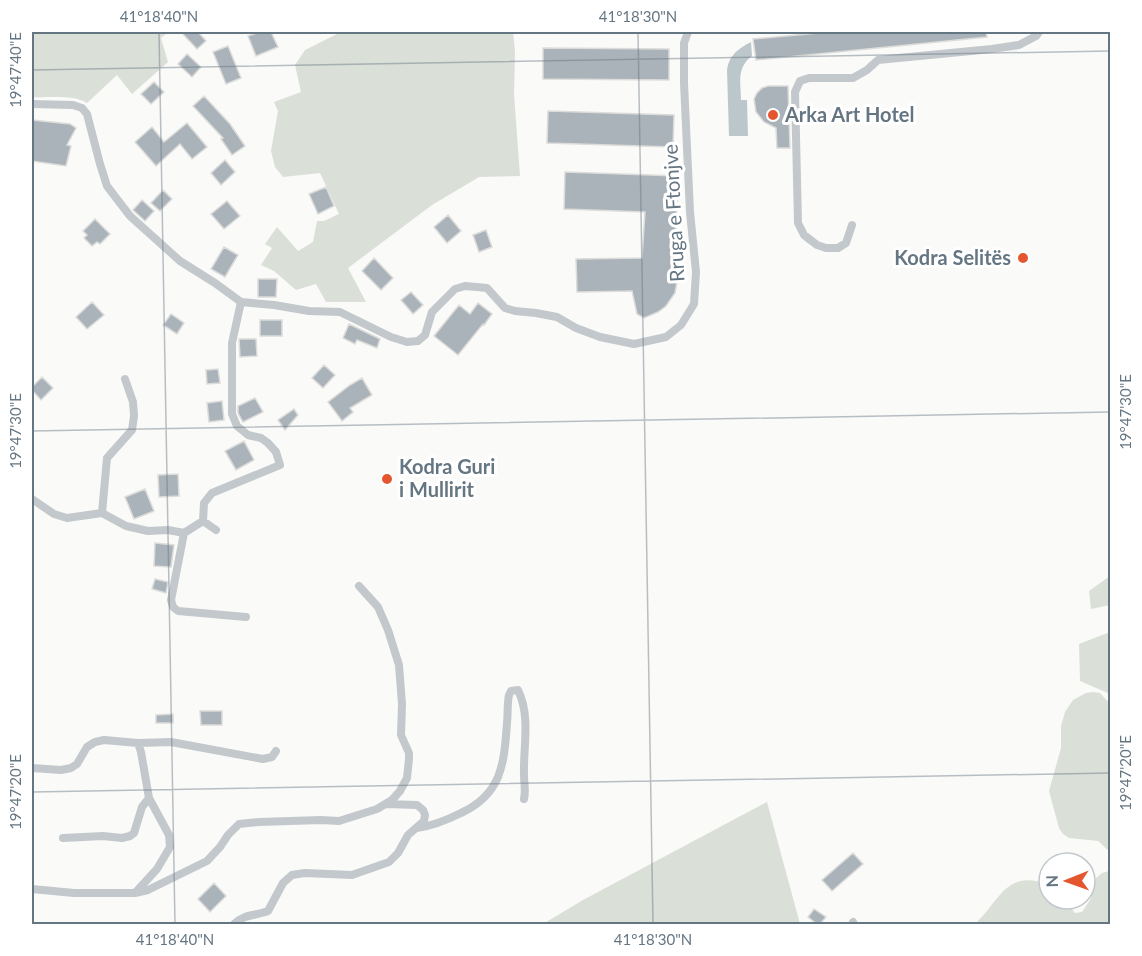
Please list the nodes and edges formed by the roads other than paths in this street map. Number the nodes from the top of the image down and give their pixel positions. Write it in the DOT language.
graph roads {
  1 [pos="688,32"];
  2 [pos="1039,32"];
  3 [pos="32,104"];
  4 [pos="852,225"];
  5 [pos="241,302"];
  6 [pos="125,379"];
  7 [pos="32,499"];
  8 [pos="102,513"];
  9 [pos="203,521"];
  10 [pos="216,530"];
  11 [pos="184,532"];
  12 [pos="359,586"];
  13 [pos="246,617"];
  14 [pos="138,743"];
  15 [pos="276,751"];
  16 [pos="32,768"];
  17 [pos="149,798"];
  18 [pos="524,799"];
  19 [pos="386,804"];
  20 [pos="417,828"];
  21 [pos="63,838"];
  22 [pos="32,889"];
  23 [pos="135,892"];
  24 [pos="234,924"];
  1 -- 5 [label="street, Rruga e Ftonjve"];
  2 -- 4 [label="street"];
  3 -- 5 [label="street"];
  5 -- 9 [label="street"];
  6 -- 8 [label="street"];
  7 -- 8 [label="street"];
  8 -- 11 [label="street"];
  9 -- 10 [label="street"];
  9 -- 11 [label="street"];
  11 -- 13 [label="street"];
  12 -- 19 [label="street"];
  14 -- 15 [label="street"];
  14 -- 16 [label="street"];
  14 -- 17 [label="street"];
  17 -- 21 [label="street"];
  17 -- 23 [label="street"];
  18 -- 20 [label="street"];
  19 -- 20 [label="street"];
  19 -- 23 [label="street"];
  20 -- 24 [label="street"];
  22 -- 23 [label="street"];
}
